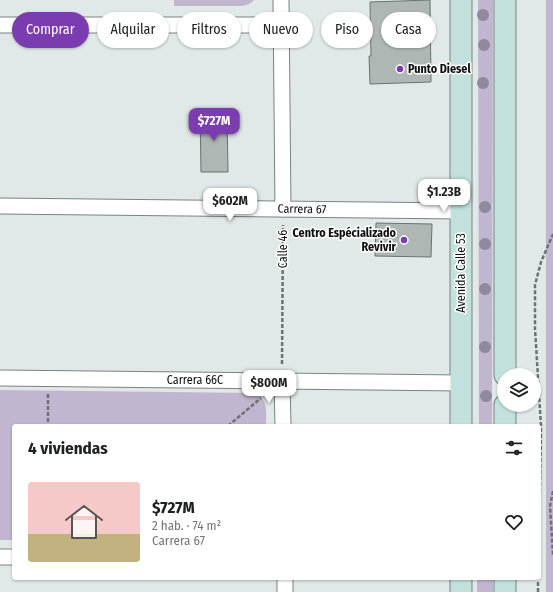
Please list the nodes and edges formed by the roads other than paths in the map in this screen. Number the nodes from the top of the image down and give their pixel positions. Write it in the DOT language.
graph roads {
  1 [pos="281,0"];
  2 [pos="461,0"];
  3 [pos="505,0"];
  4 [pos="281,12"];
  5 [pos="0,25"];
  6 [pos="249,25"];
  7 [pos="281,48"];
  8 [pos="0,206"];
  9 [pos="283,209"];
  10 [pos="461,211"];
  11 [pos="505,368"];
  12 [pos="0,378"];
  13 [pos="282,381"];
  14 [pos="461,383"];
  15 [pos="505,412"];
  16 [pos="283,424"];
  17 [pos="461,424"];
  18 [pos="505,424"];
  19 [pos="0,557"];
  20 [pos="12,557"];
  21 [pos="285,580"];
  22 [pos="461,580"];
  23 [pos="505,580"];
  24 [pos="285,592"];
  25 [pos="461,592"];
  26 [pos="505,592"];
  1 -- 4 [label="street"];
  2 -- 10 [label="main road, Avenida Calle 53"];
  3 -- 11 [label="main road"];
  5 -- 6 [label="street"];
  7 -- 9 [label="street"];
  8 -- 9 [label="street, Carrera 67"];
  9 -- 10 [label="street, Carrera 67"];
  10 -- 14 [label="main road, Avenida Calle 53"];
  12 -- 13 [label="street, Carrera 66C"];
  13 -- 14 [label="street, Carrera 66C"];
  13 -- 16 [label="street"];
  14 -- 17 [label="main road, Avenida Calle 53"];
  15 -- 18 [label="main road"];
  19 -- 20 [label="street"];
  21 -- 24 [label="street"];
  22 -- 25 [label="main road"];
  23 -- 26 [label="main road"];
}
